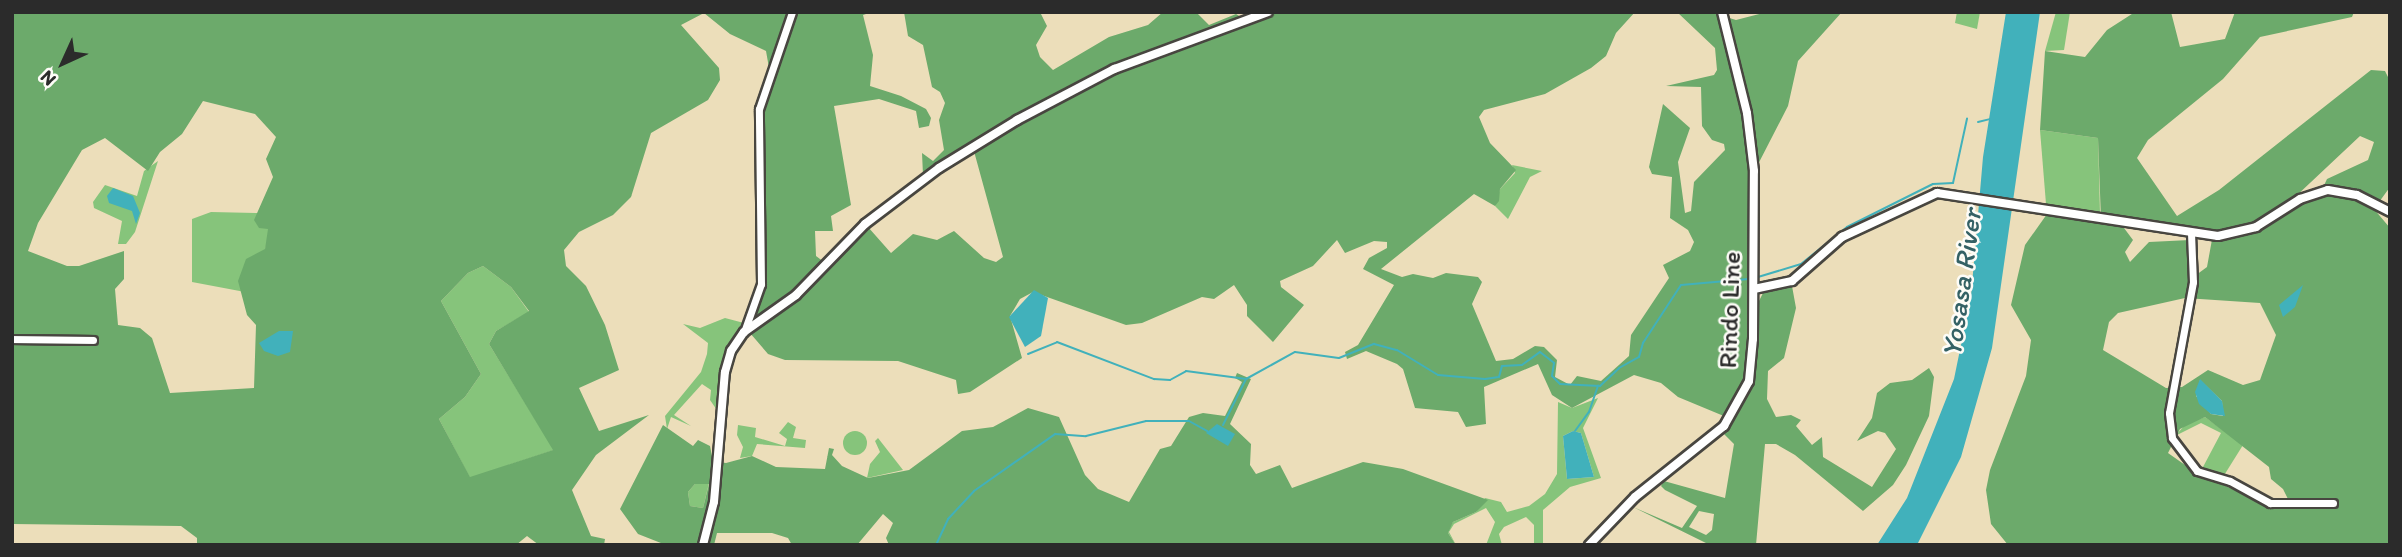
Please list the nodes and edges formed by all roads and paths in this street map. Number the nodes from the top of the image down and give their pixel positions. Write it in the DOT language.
graph roads {
  1 [pos="792,12"];
  2 [pos="1268,12"];
  3 [pos="1722,12"];
  4 [pos="2390,212"];
  5 [pos="2192,233"];
  6 [pos="1754,289"];
  7 [pos="744,332"];
  8 [pos="12,339"];
  9 [pos="93,340"];
  10 [pos="2333,503"];
  11 [pos="703,545"];
  12 [pos="1589,545"];
  1 -- 7 [label="street"];
  2 -- 7 [label="street"];
  3 -- 6 [label="street, Rindo Line"];
  4 -- 5 [label="street"];
  5 -- 6 [label="street"];
  5 -- 10 [label="street"];
  6 -- 12 [label="street, Rindo Line"];
  7 -- 11 [label="street"];
  8 -- 9 [label="street"];
}
